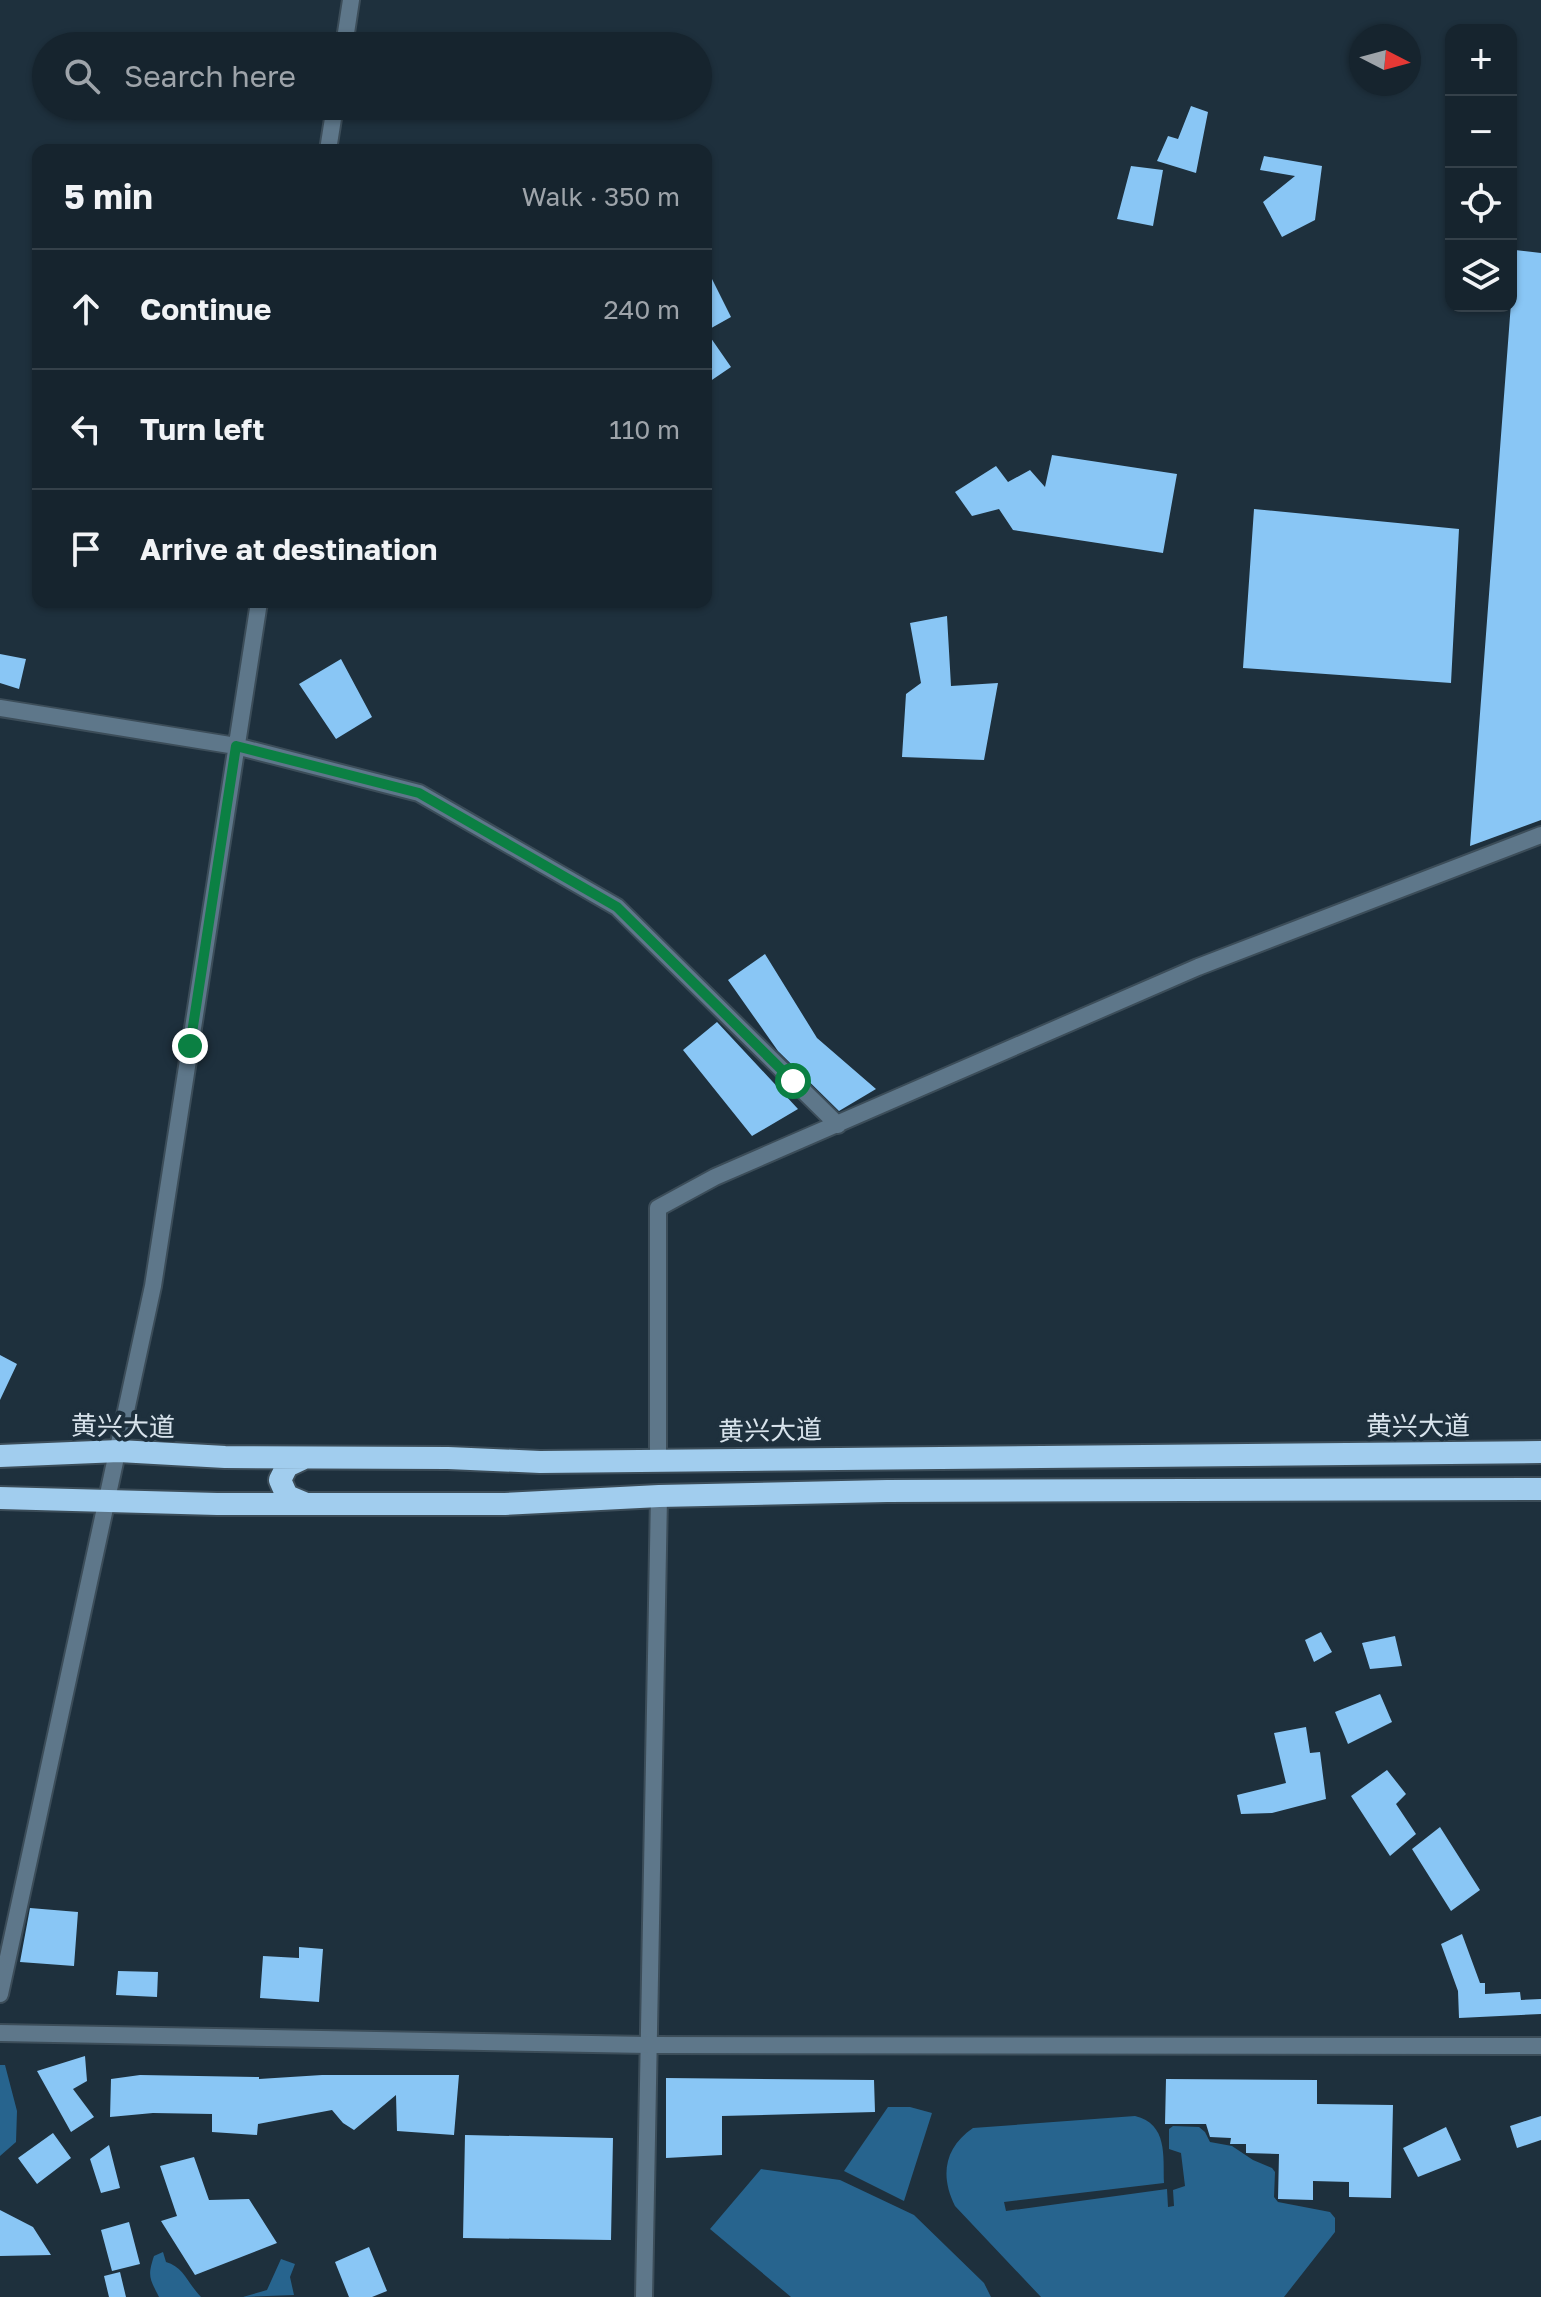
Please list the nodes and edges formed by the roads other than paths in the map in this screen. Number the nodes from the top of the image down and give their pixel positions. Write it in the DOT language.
graph roads {
  1 [pos="351,0"];
  2 [pos="346,32"];
  3 [pos="333,120"];
  4 [pos="329,144"];
  5 [pos="258,608"];
  6 [pos="0,708"];
  7 [pos="236,746"];
  8 [pos="1541,835"];
  9 [pos="838,1125"];
  10 [pos="119,1451"];
  11 [pos="1541,1452"];
  12 [pos="0,1456"];
  13 [pos="305,1458"];
  14 [pos="658,1460"];
  15 [pos="1541,1489"];
  16 [pos="659,1496"];
  17 [pos="0,1498"];
  18 [pos="108,1502"];
  19 [pos="306,1504"];
  20 [pos="0,1994"];
  21 [pos="0,2033"];
  22 [pos="648,2045"];
  23 [pos="1541,2046"];
  24 [pos="644,2297"];
  1 -- 2 [label="street"];
  3 -- 4 [label="street"];
  5 -- 7 [label="street"];
  6 -- 7 [label="street"];
  7 -- 9 [label="street"];
  7 -- 10 [label="street"];
  8 -- 9 [label="street"];
  9 -- 14 [label="street"];
  10 -- 12 [label="highway, 黄兴大道"];
  10 -- 13 [label="highway, 黄兴大道"];
  10 -- 18 [label="street"];
  11 -- 14 [label="highway, 黄兴大道"];
  13 -- 14 [label="highway, 黄兴大道"];
  13 -- 19 [label="highway"];
  15 -- 16 [label="highway"];
  16 -- 19 [label="highway"];
  16 -- 22 [label="street"];
  17 -- 18 [label="highway"];
  18 -- 19 [label="highway"];
  18 -- 20 [label="street"];
  21 -- 22 [label="street"];
  22 -- 23 [label="street"];
  22 -- 24 [label="street"];
}
